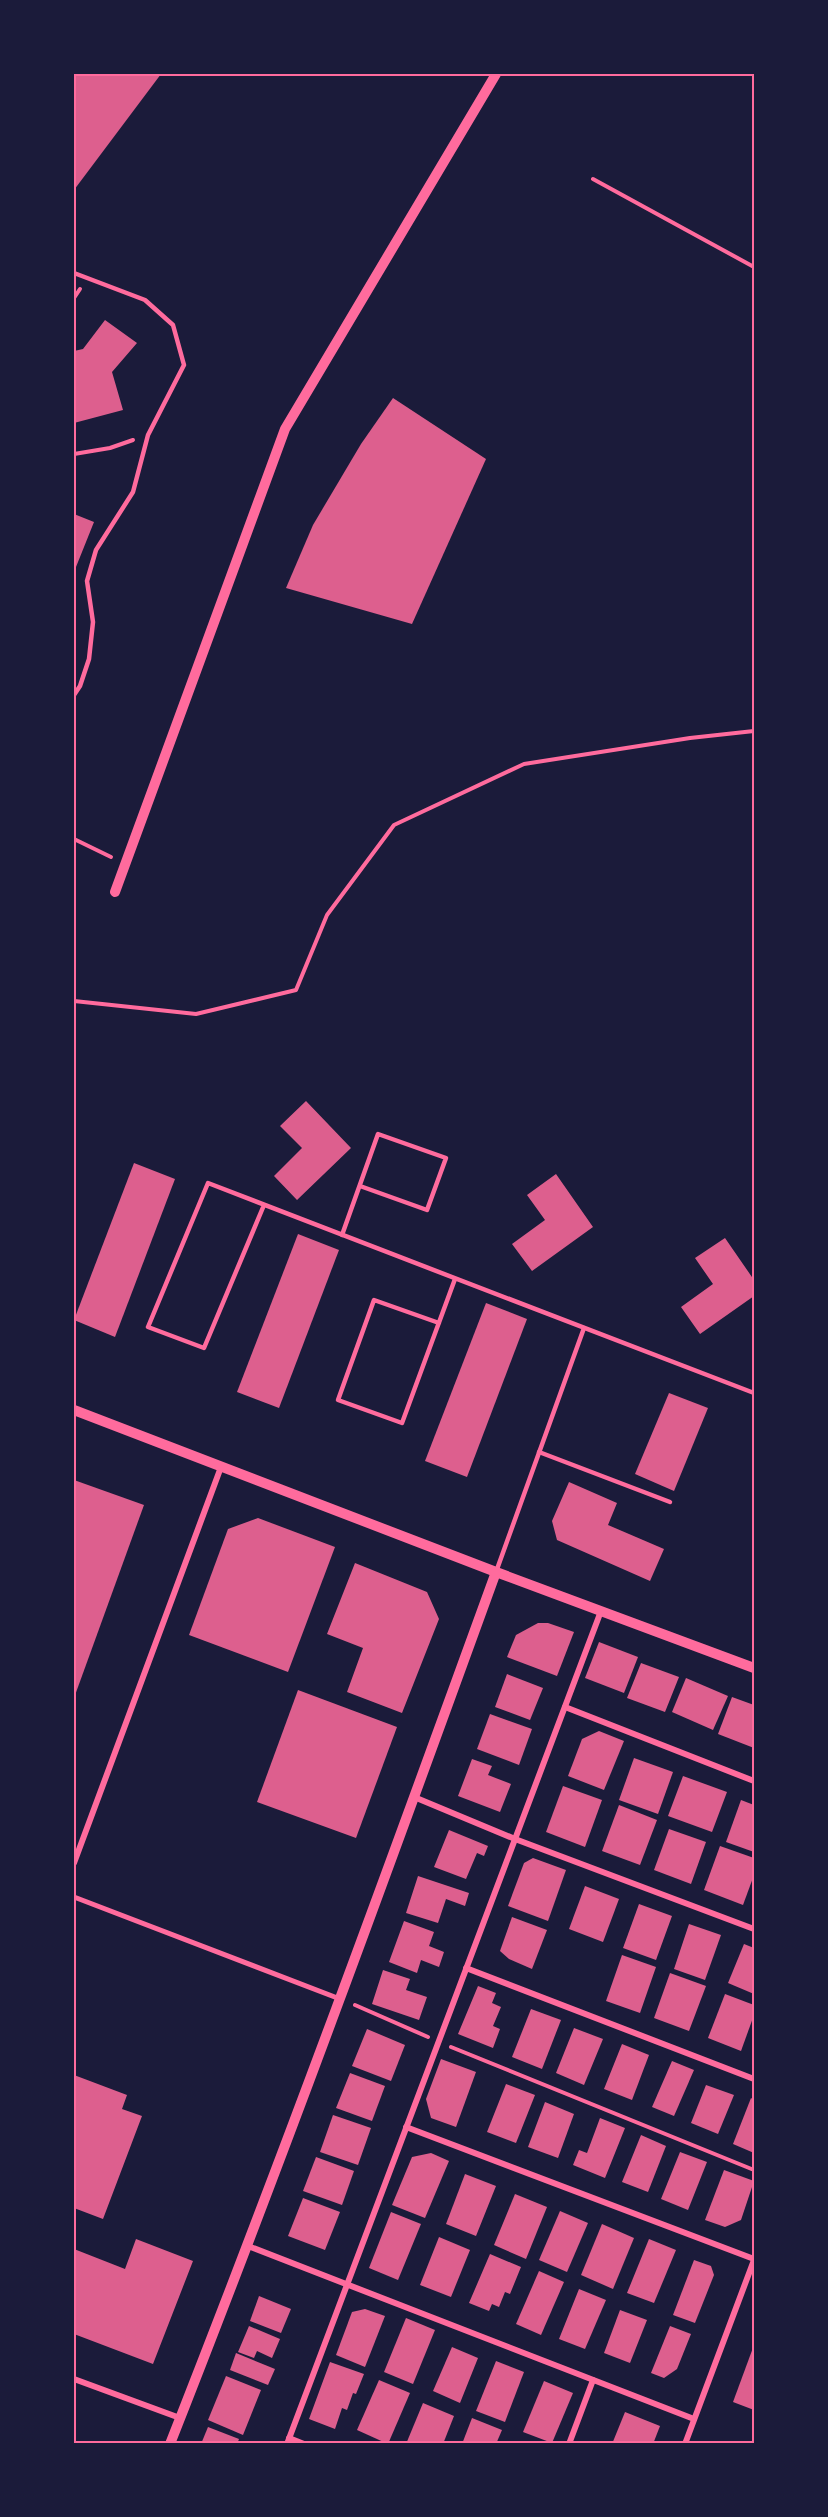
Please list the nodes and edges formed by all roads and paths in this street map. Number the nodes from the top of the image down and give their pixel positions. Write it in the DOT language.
graph roads {
  1 [pos="496,74"];
  2 [pos="592,179"];
  3 [pos="754,267"];
  4 [pos="74,273"];
  5 [pos="148,435"];
  6 [pos="74,454"];
  7 [pos="74,695"];
  8 [pos="754,731"];
  9 [pos="74,839"];
  10 [pos="125,864"];
  11 [pos="115,892"];
  12 [pos="74,1001"];
  13 [pos="360,1186"];
  14 [pos="264,1205"];
  15 [pos="342,1235"];
  16 [pos="455,1279"];
  17 [pos="439,1323"];
  18 [pos="584,1328"];
  19 [pos="754,1393"];
  20 [pos="74,1410"];
  21 [pos="539,1452"];
  22 [pos="221,1467"];
  23 [pos="670,1502"];
  24 [pos="496,1572"];
  25 [pos="601,1611"];
  26 [pos="754,1668"];
  27 [pos="565,1707"];
  28 [pos="754,1780"];
  29 [pos="414,1797"];
  30 [pos="515,1839"];
  31 [pos="74,1863"];
  32 [pos="74,1897"];
  33 [pos="754,1929"];
  34 [pos="466,1968"];
  35 [pos="340,1999"];
  36 [pos="438,2042"];
  37 [pos="754,2079"];
  38 [pos="406,2127"];
  39 [pos="754,2170"];
  40 [pos="248,2246"];
  41 [pos="754,2260"];
  42 [pos="347,2284"];
  43 [pos="74,2379"];
  44 [pos="594,2380"];
  45 [pos="180,2418"];
  46 [pos="694,2419"];
  47 [pos="288,2441"];
  48 [pos="170,2444"];
  49 [pos="304,2444"];
  50 [pos="569,2444"];
  51 [pos="685,2444"];
  1 -- 10 [label="street"];
  2 -- 3 [label="path"];
  4 -- 5 [label="lane"];
  5 -- 6 [label="path"];
  5 -- 7 [label="lane"];
  8 -- 12 [label="path"];
  9 -- 10 [label="path"];
  10 -- 11 [label="street"];
  13 -- 13 [label="lane"];
  13 -- 15 [label="lane"];
  14 -- 14 [label="lane"];
  14 -- 15 [label="lane"];
  15 -- 16 [label="lane"];
  16 -- 17 [label="lane"];
  16 -- 18 [label="lane"];
  17 -- 17 [label="lane"];
  18 -- 19 [label="lane"];
  18 -- 21 [label="lane"];
  20 -- 22 [label="street"];
  21 -- 23 [label="lane"];
  21 -- 24 [label="lane"];
  22 -- 24 [label="street"];
  22 -- 31 [label="street"];
  24 -- 25 [label="street"];
  24 -- 29 [label="street"];
  25 -- 26 [label="street"];
  25 -- 27 [label="street"];
  27 -- 28 [label="street"];
  27 -- 30 [label="street"];
  29 -- 30 [label="street"];
  29 -- 35 [label="street"];
  30 -- 33 [label="street"];
  30 -- 34 [label="street"];
  32 -- 35 [label="street"];
  34 -- 36 [label="street"];
  34 -- 37 [label="street"];
  35 -- 36 [label="path"];
  35 -- 40 [label="street"];
  36 -- 38 [label="street"];
  36 -- 39 [label="path"];
  38 -- 41 [label="street"];
  38 -- 42 [label="street"];
  40 -- 42 [label="street"];
  40 -- 45 [label="street"];
  41 -- 46 [label="street"];
  42 -- 44 [label="street"];
  42 -- 47 [label="street"];
  43 -- 45 [label="street"];
  44 -- 46 [label="street"];
  44 -- 50 [label="street"];
  45 -- 48 [label="street"];
  46 -- 51 [label="street"];
  47 -- 49 [label="street"];
}
